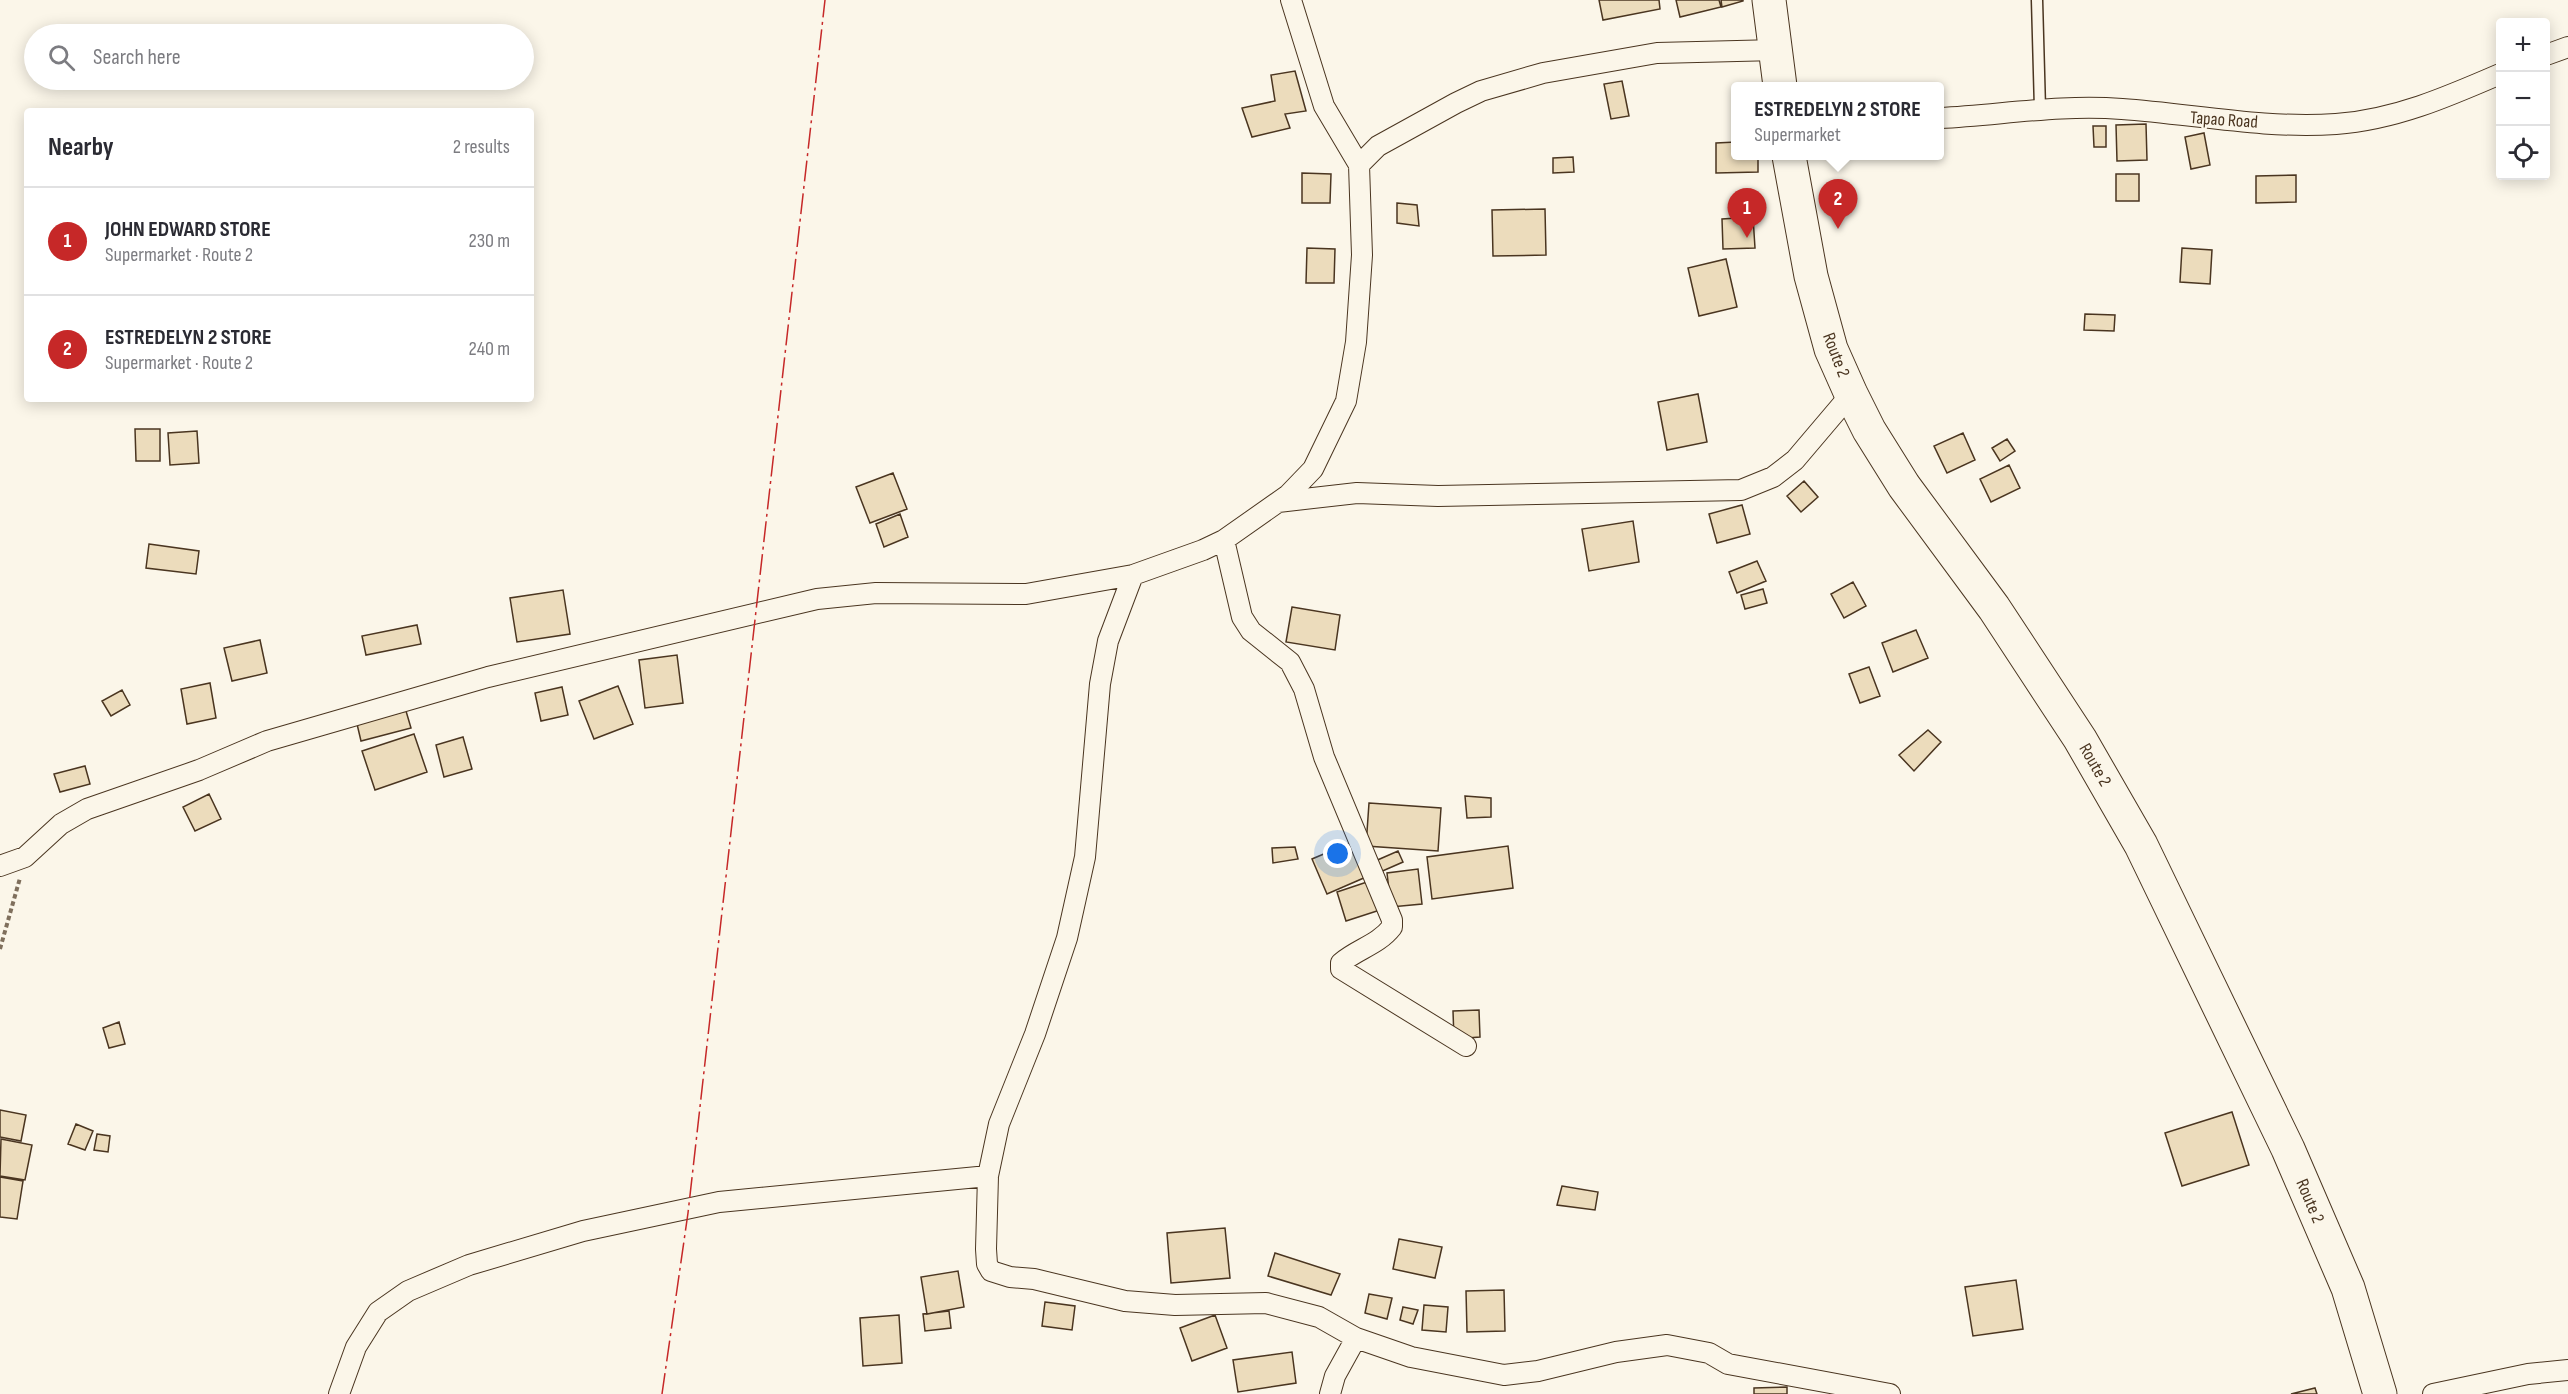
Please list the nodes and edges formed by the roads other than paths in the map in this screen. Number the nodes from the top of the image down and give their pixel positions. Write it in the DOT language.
graph roads {
  1 [pos="1291,0"];
  2 [pos="1769,0"];
  3 [pos="2037,0"];
  4 [pos="2568,46"];
  5 [pos="1777,50"];
  6 [pos="2550,53"];
  7 [pos="2496,76"];
  8 [pos="1780,82"];
  9 [pos="2040,109"];
  10 [pos="1944,117"];
  11 [pos="1790,160"];
  12 [pos="1359,165"];
  13 [pos="1851,394"];
  14 [pos="1278,502"];
  15 [pos="1224,540"];
  16 [pos="1133,575"];
  17 [pos="0,866"];
  18 [pos="1466,1046"];
  19 [pos="988,1176"];
  20 [pos="1356,1338"];
  21 [pos="2568,1370"];
  22 [pos="339,1394"];
  23 [pos="1330,1394"];
  24 [pos="1890,1394"];
  25 [pos="2380,1394"];
  26 [pos="2433,1394"];
  1 -- 12 [label="street"];
  2 -- 5 [label="highway"];
  3 -- 9 [label="lane"];
  4 -- 6 [label="street"];
  5 -- 8 [label="highway"];
  5 -- 12 [label="street"];
  7 -- 9 [label="street, Tapao Road"];
  9 -- 10 [label="street, Tapao Road"];
  11 -- 13 [label="highway, Route 2"];
  12 -- 14 [label="street"];
  13 -- 14 [label="street"];
  13 -- 25 [label="highway, Route 2"];
  14 -- 15 [label="street"];
  15 -- 16 [label="street"];
  15 -- 18 [label="street"];
  16 -- 17 [label="street"];
  16 -- 19 [label="street"];
  19 -- 20 [label="street"];
  19 -- 22 [label="street"];
  20 -- 23 [label="street"];
  20 -- 24 [label="street"];
  21 -- 26 [label="street"];
}
